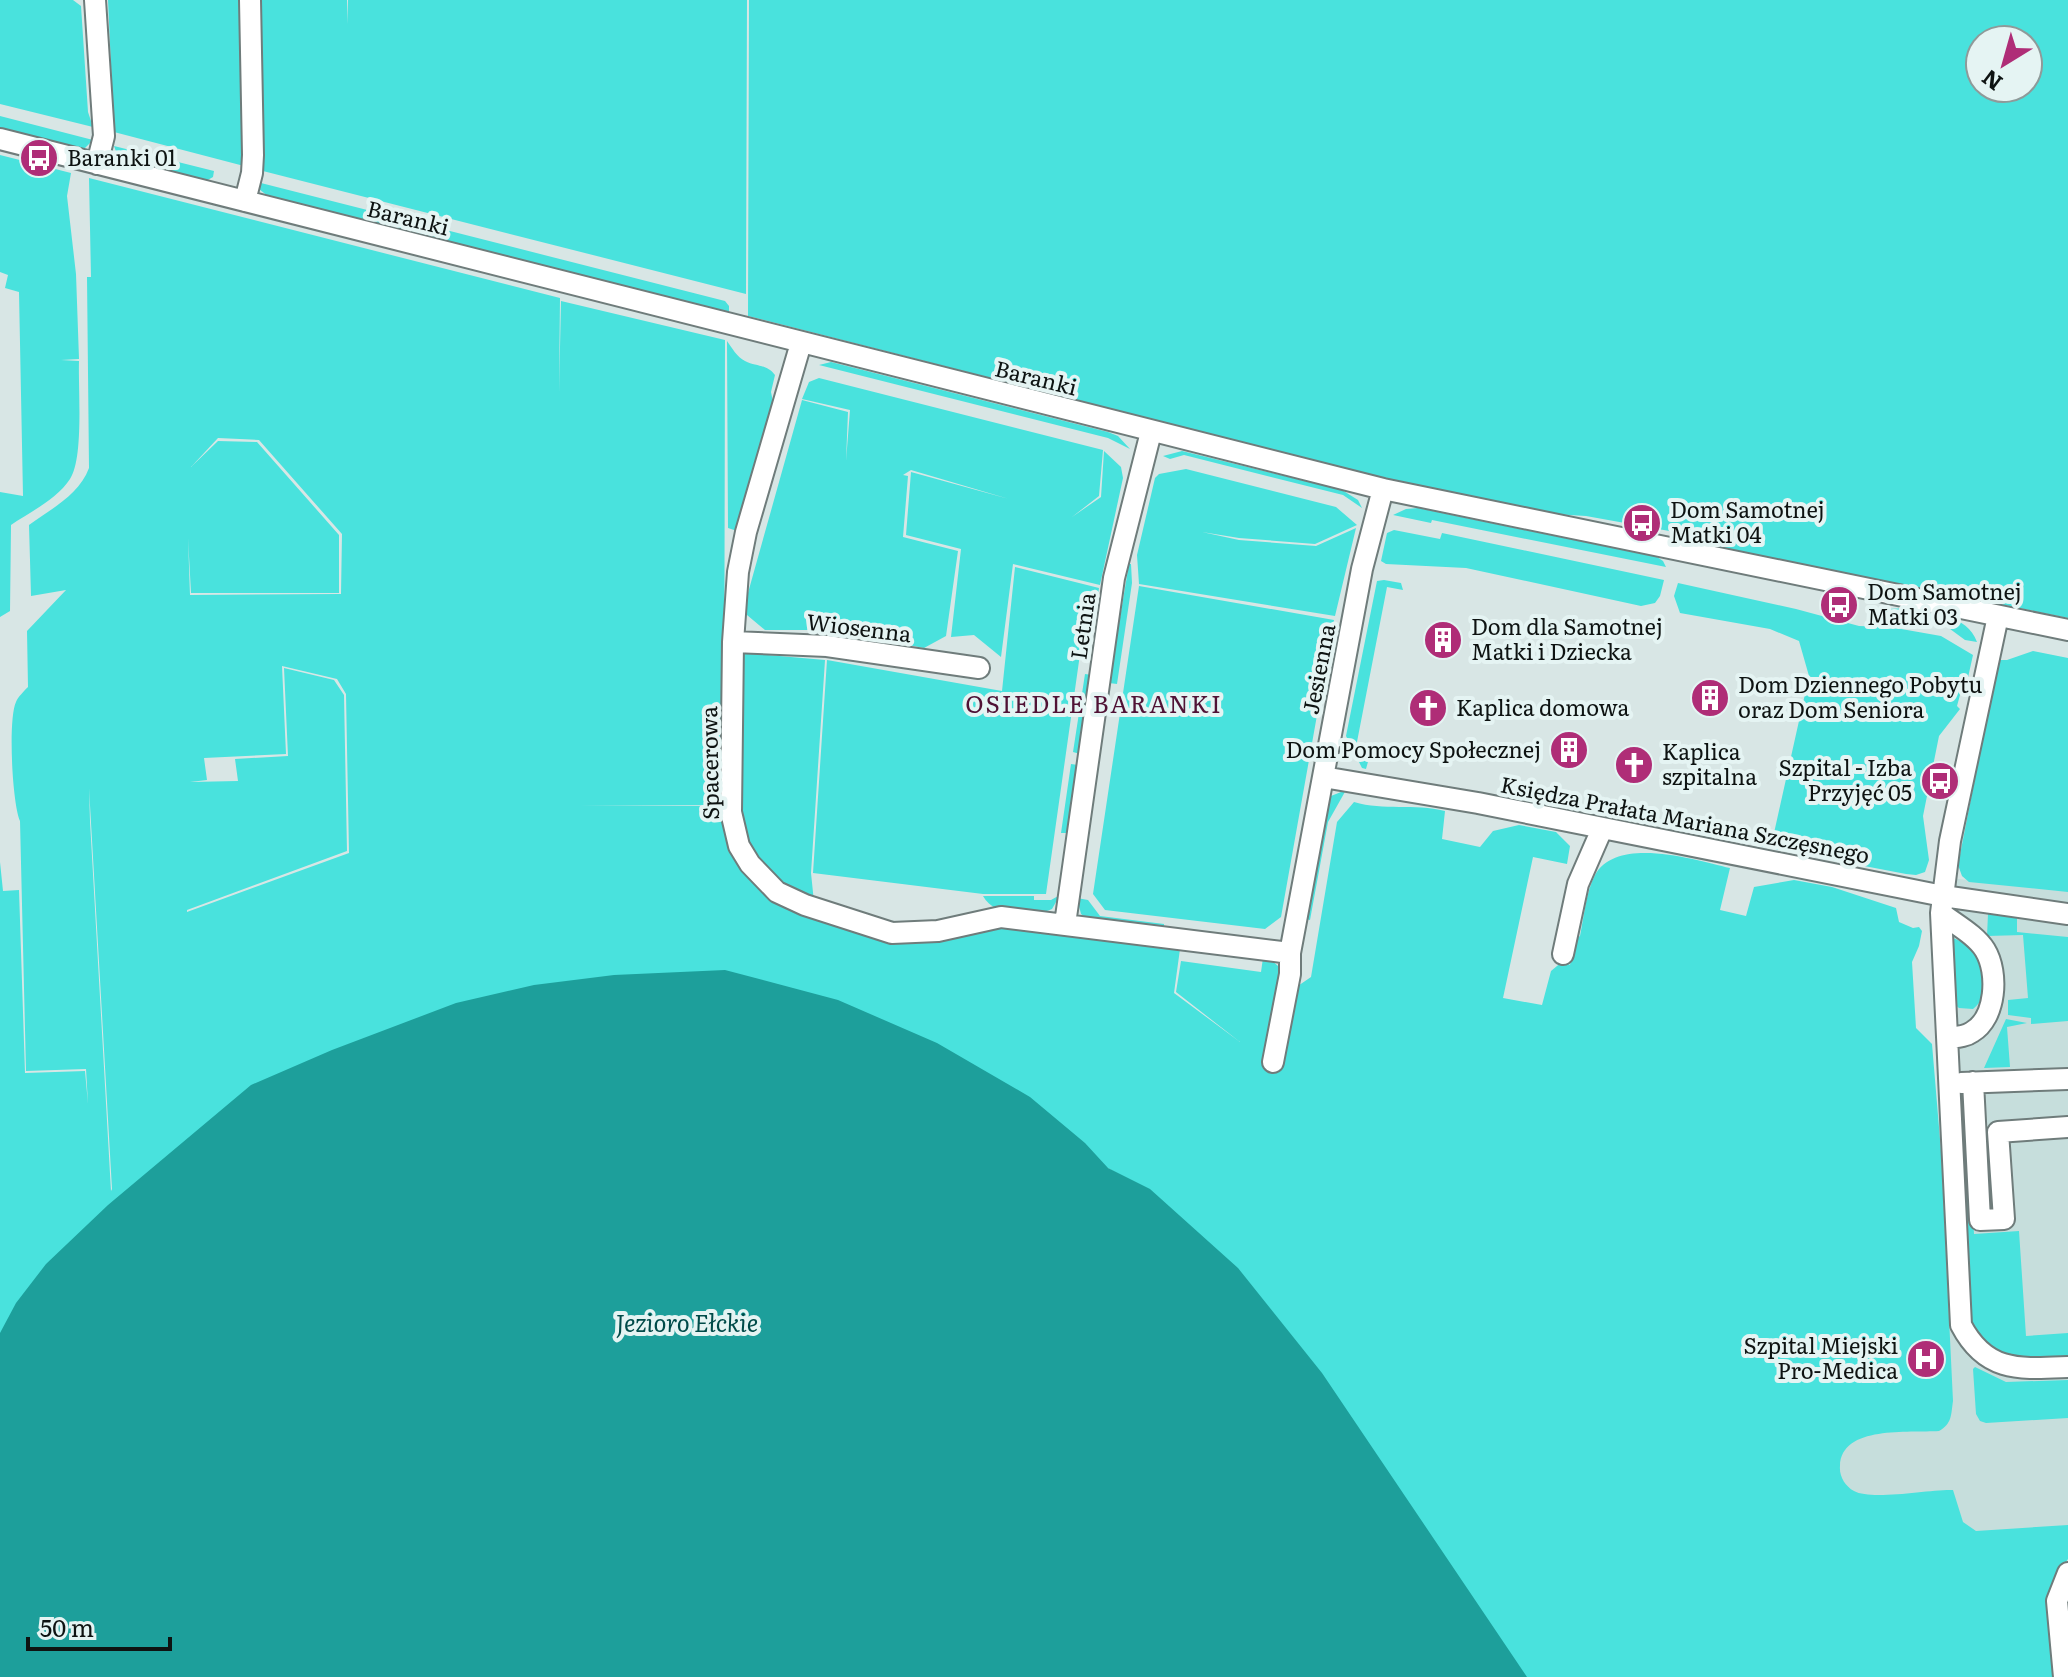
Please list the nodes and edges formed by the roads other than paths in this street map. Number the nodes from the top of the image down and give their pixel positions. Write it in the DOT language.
graph roads {
  1 [pos="95,0"];
  2 [pos="250,0"];
  3 [pos="0,139"];
  4 [pos="97,164"];
  5 [pos="245,201"];
  6 [pos="801,343"];
  7 [pos="1151,432"];
  8 [pos="1383,489"];
  9 [pos="1998,616"];
  10 [pos="2068,630"];
  11 [pos="733,642"];
  12 [pos="979,668"];
  13 [pos="1323,777"];
  14 [pos="1602,829"];
  15 [pos="1942,905"];
  16 [pos="2068,914"];
  17 [pos="1065,924"];
  18 [pos="1290,953"];
  19 [pos="1563,954"];
  20 [pos="1948,1038"];
  21 [pos="1273,1062"];
  22 [pos="2068,1079"];
  23 [pos="1973,1082"];
  24 [pos="1949,1083"];
  25 [pos="2068,1127"];
  26 [pos="2068,1367"];
  27 [pos="2068,1573"];
  28 [pos="2064,1677"];
  1 -- 4 [label="street"];
  2 -- 5 [label="street"];
  3 -- 4 [label="street, Baranki"];
  4 -- 5 [label="street, Baranki"];
  5 -- 6 [label="street, Baranki"];
  6 -- 7 [label="street, Baranki"];
  6 -- 11 [label="street, Spacerowa"];
  7 -- 8 [label="street, Baranki"];
  7 -- 17 [label="street, Letnia"];
  8 -- 9 [label="street, Baranki"];
  8 -- 13 [label="street, Jesienna"];
  9 -- 10 [label="street, Baranki"];
  9 -- 15 [label="street"];
  11 -- 12 [label="street, Wiosenna"];
  11 -- 17 [label="street, Spacerowa"];
  13 -- 14 [label="street, Księdza Prałata Mariana Szczęsnego"];
  13 -- 18 [label="street, Jesienna"];
  14 -- 15 [label="street, Księdza Prałata Mariana Szczęsnego"];
  14 -- 19 [label="street"];
  15 -- 16 [label="street, Księdza Prałata Mariana Szczęsnego"];
  15 -- 20 [label="street"];
  15 -- 20 [label="street"];
  17 -- 18 [label="street, Spacerowa"];
  18 -- 21 [label="street, Jesienna"];
  20 -- 24 [label="street"];
  22 -- 23 [label="street"];
  23 -- 24 [label="street"];
  23 -- 25 [label="street"];
  24 -- 26 [label="street"];
  27 -- 28 [label="street"];
}
